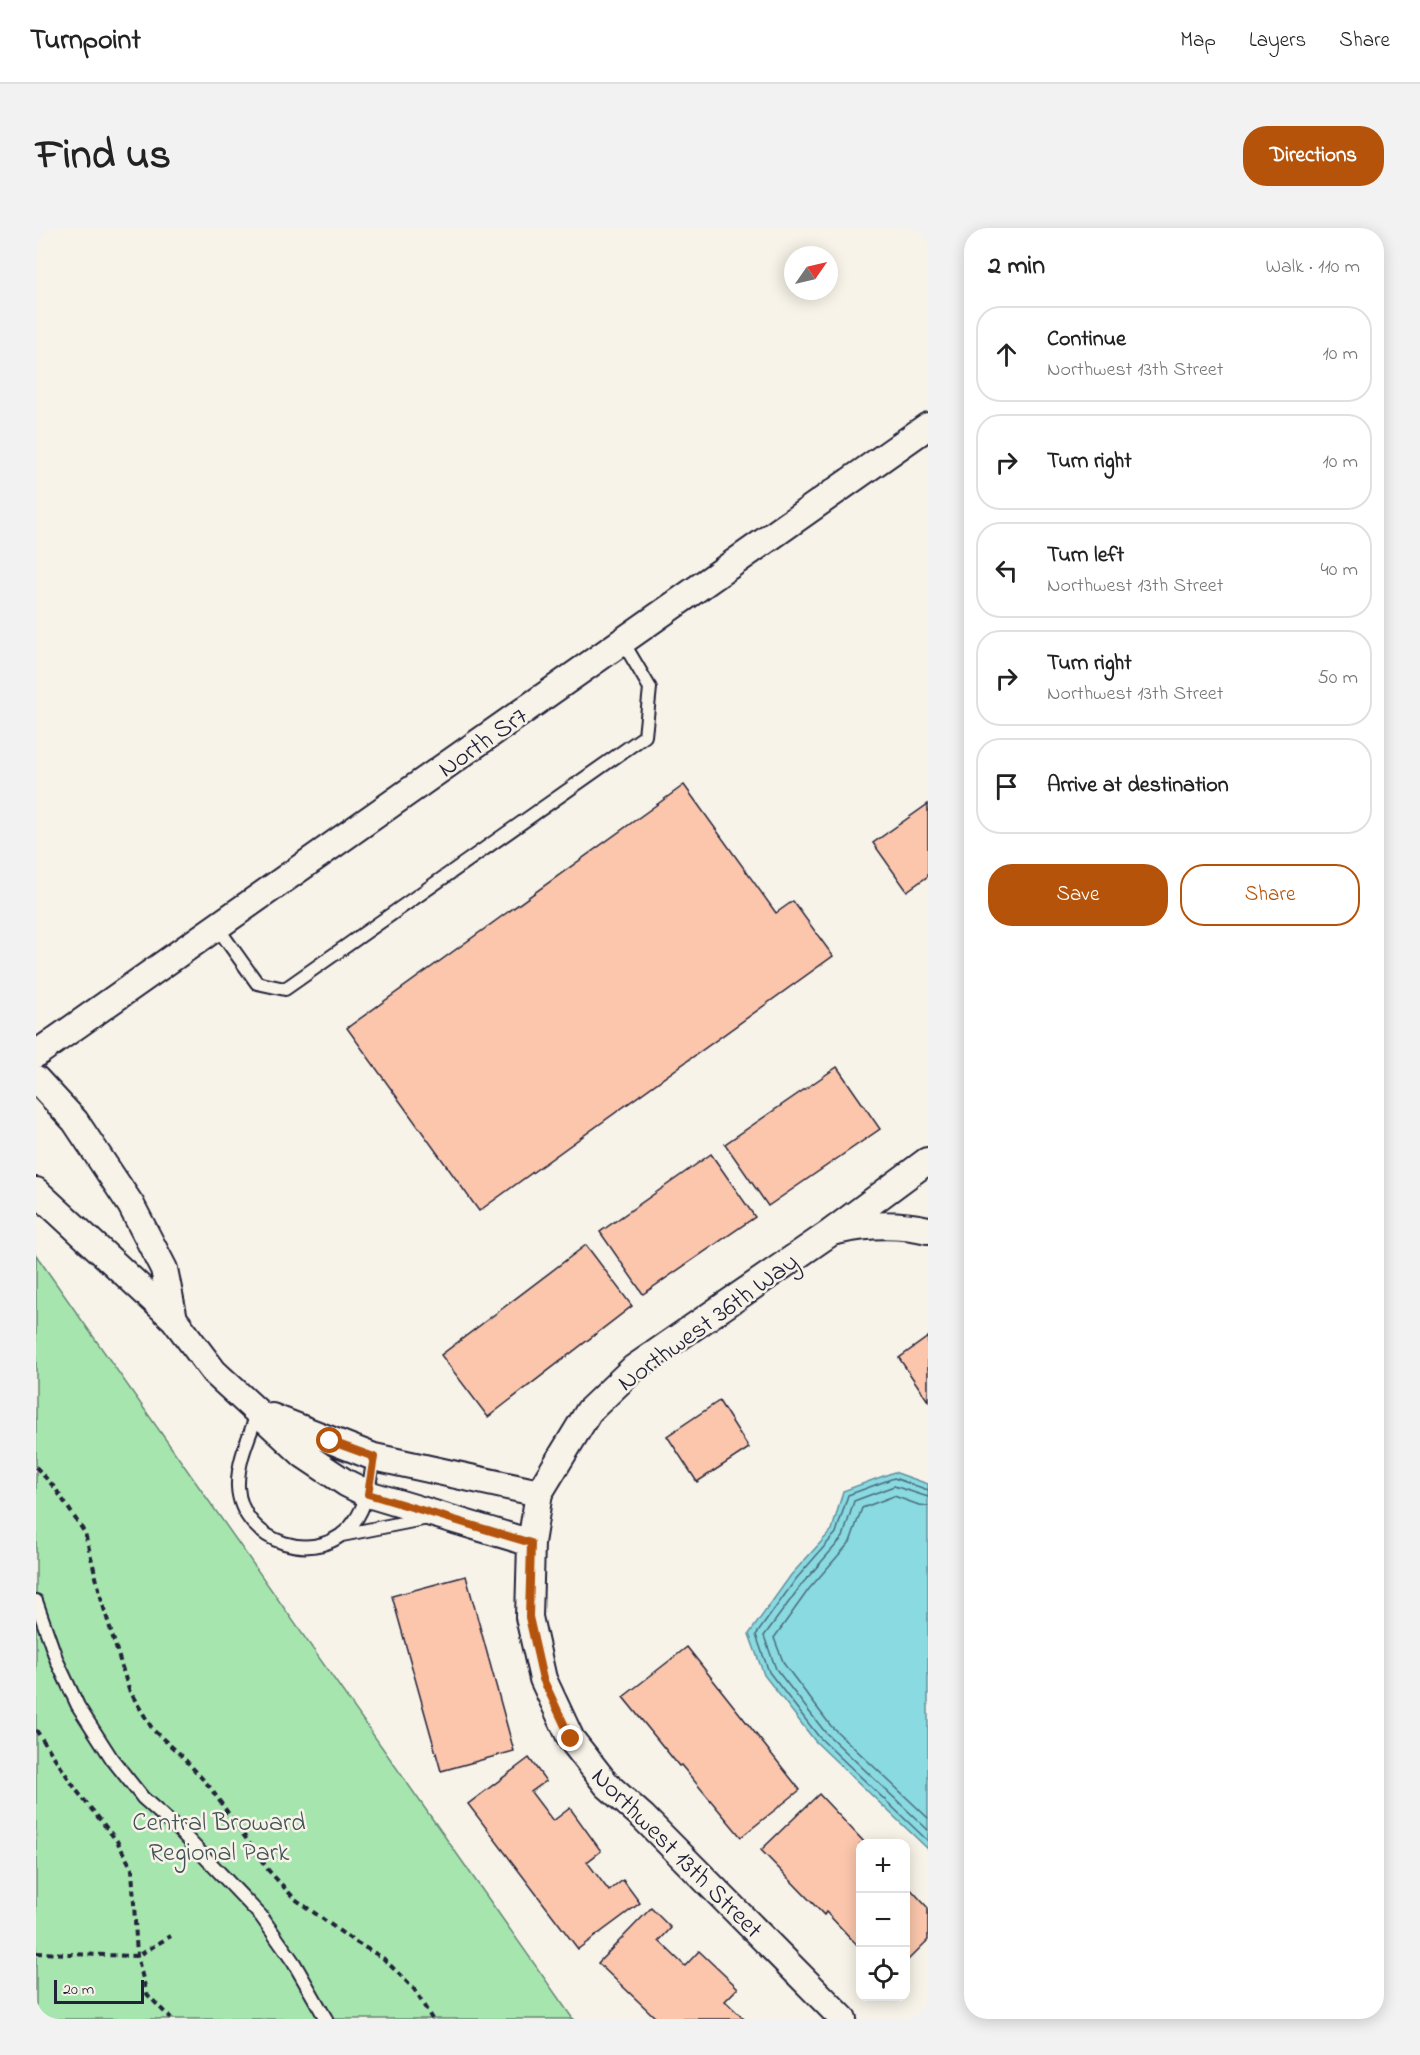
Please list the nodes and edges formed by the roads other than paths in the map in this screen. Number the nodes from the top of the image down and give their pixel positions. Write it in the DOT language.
graph roads {
  1 [pos="928,426"];
  2 [pos="623,642"];
  3 [pos="217,927"];
  4 [pos="36,1054"];
  5 [pos="36,1078"];
  6 [pos="927,1162"];
  7 [pos="36,1191"];
  8 [pos="928,1230"];
  9 [pos="830,1233"];
  10 [pos="174,1319"];
  11 [pos="258,1412"];
  12 [pos="374,1457"];
  13 [pos="539,1493"];
  14 [pos="368,1494"];
  15 [pos="438,1516"];
  16 [pos="341,1535"];
  17 [pos="531,1543"];
  18 [pos="36,1601"];
  19 [pos="326,2019"];
  20 [pos="843,2019"];
  1 -- 2 [label="street, North Sr7"];
  2 -- 3 [label="street, North Sr7"];
  2 -- 3 [label="lane"];
  3 -- 4 [label="street, North Sr7"];
  5 -- 10 [label="street"];
  6 -- 9 [label="street, Northwest 36th Way"];
  7 -- 10 [label="street"];
  8 -- 9 [label="street, Northwest 36th Way"];
  9 -- 13 [label="street, Northwest 36th Way"];
  10 -- 11 [label="street"];
  11 -- 12 [label="street"];
  11 -- 14 [label="street"];
  11 -- 16 [label="lane"];
  12 -- 13 [label="street"];
  12 -- 14 [label="lane"];
  13 -- 17 [label="street, Northwest 36th Way"];
  14 -- 15 [label="street"];
  14 -- 16 [label="lane"];
  15 -- 16 [label="lane"];
  15 -- 17 [label="street"];
  17 -- 20 [label="street, Northwest 13th Street"];
  18 -- 19 [label="lane"];
}
